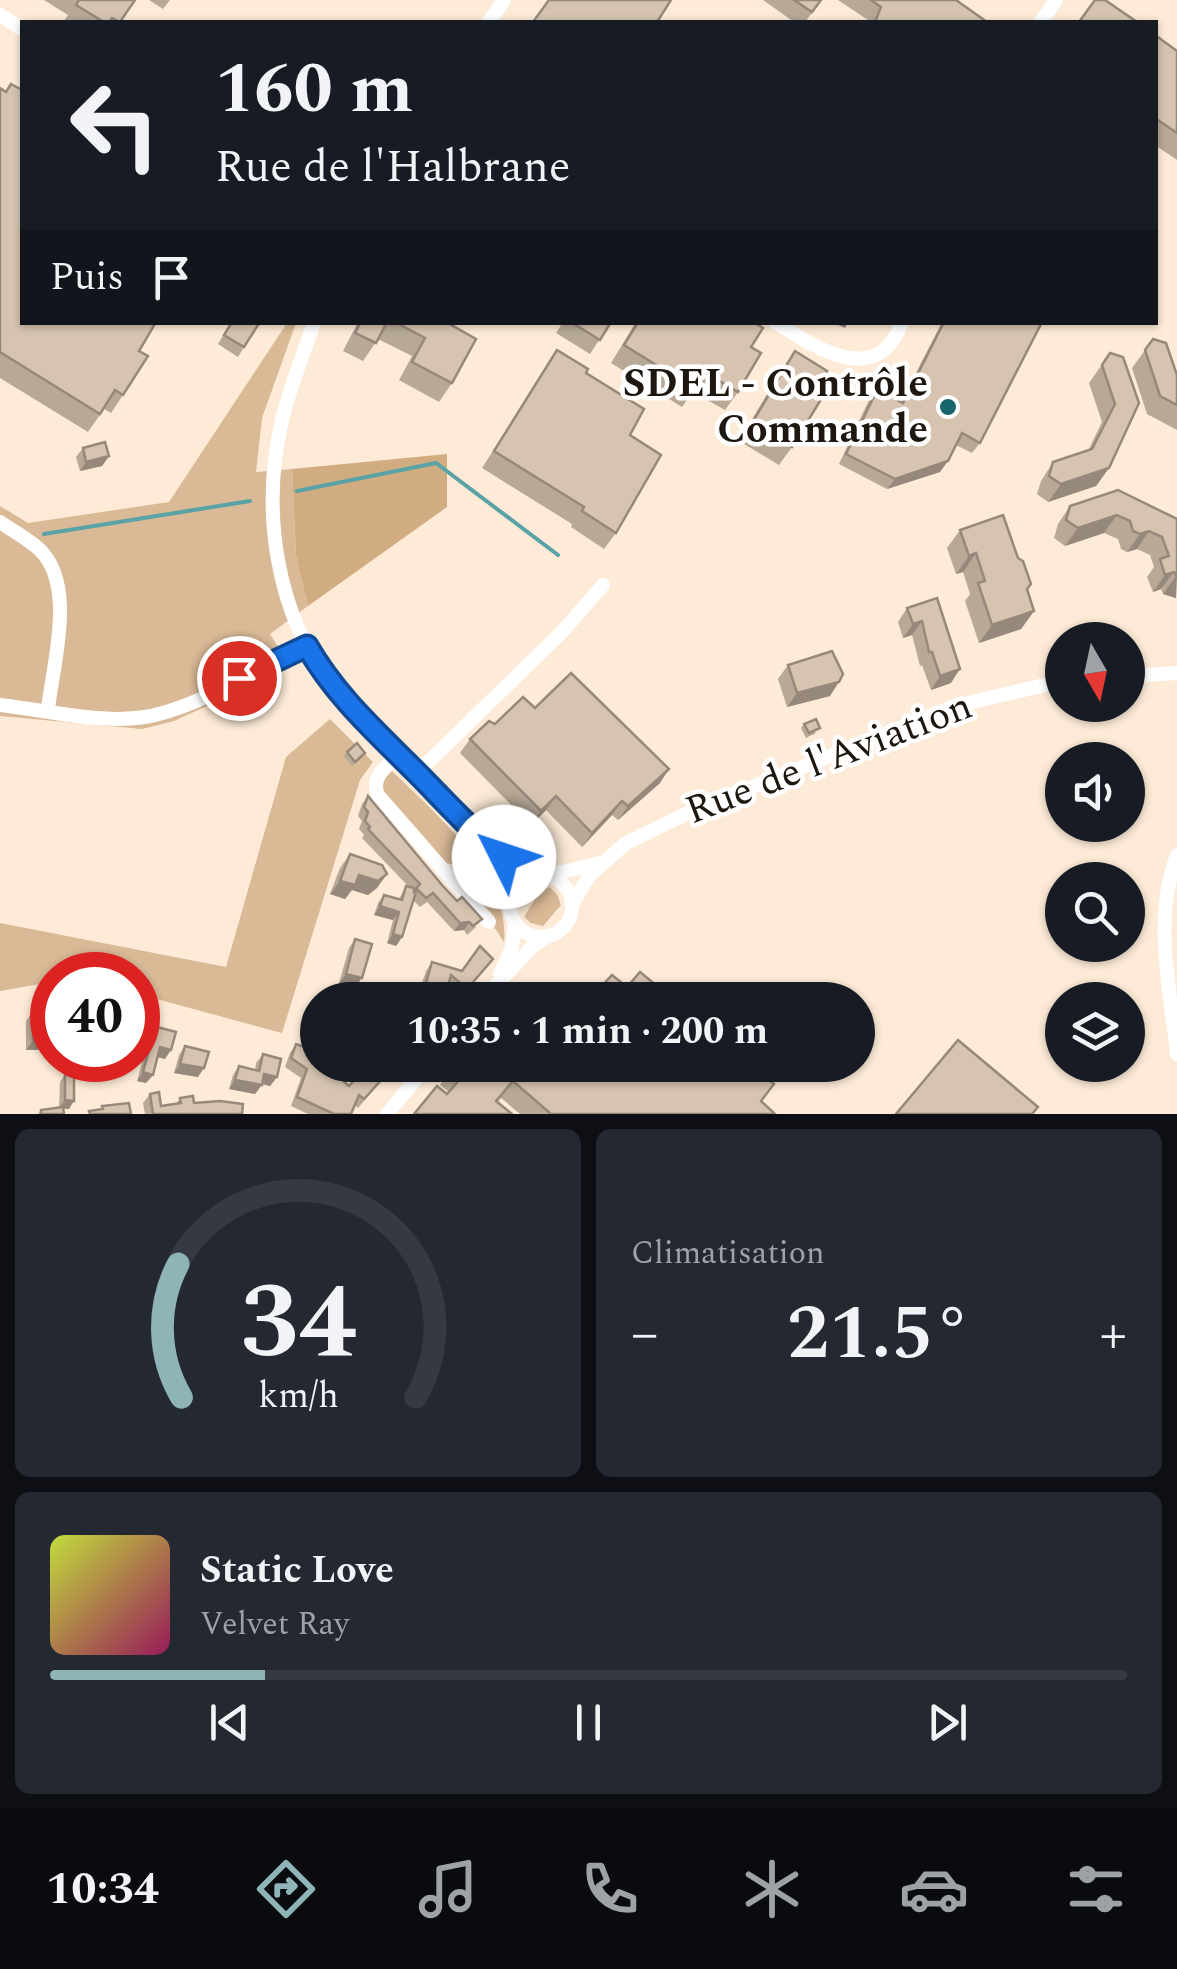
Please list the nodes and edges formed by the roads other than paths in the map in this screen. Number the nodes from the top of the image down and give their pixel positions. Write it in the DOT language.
graph roads {
  1 [pos="313,325"];
  2 [pos="779,325"];
  3 [pos="901,325"];
  4 [pos="0,522"];
  5 [pos="602,586"];
  6 [pos="307,646"];
  7 [pos="1177,674"];
  8 [pos="1145,675"];
  9 [pos="1045,684"];
  10 [pos="0,705"];
  11 [pos="48,709"];
  12 [pos="399,755"];
  13 [pos="417,773"];
  14 [pos="480,838"];
  15 [pos="1177,855"];
  16 [pos="605,861"];
  17 [pos="466,867"];
  18 [pos="542,875"];
  19 [pos="452,881"];
  20 [pos="512,894"];
  21 [pos="572,903"];
  22 [pos="489,922"];
  23 [pos="515,924"];
  24 [pos="546,937"];
  25 [pos="495,982"];
  26 [pos="500,982"];
  27 [pos="1177,1054"];
  28 [pos="414,1082"];
  29 [pos="387,1114"];
  1 -- 6 [label="street"];
  2 -- 3 [label="street"];
  4 -- 11 [label="street"];
  5 -- 13 [label="street"];
  6 -- 11 [label="street"];
  6 -- 12 [label="street"];
  7 -- 8 [label="street"];
  9 -- 16 [label="street, Rue de l'Aviation"];
  10 -- 11 [label="street"];
  12 -- 13 [label="street"];
  12 -- 19 [label="street"];
  13 -- 14 [label="street"];
  14 -- 18 [label="street"];
  14 -- 20 [label="street"];
  15 -- 27 [label="street"];
  16 -- 18 [label="street, Rue de l'Aviation"];
  16 -- 21 [label="street, Rue de l'Aviation"];
  17 -- 19 [label="street"];
  18 -- 20 [label="street"];
  18 -- 21 [label="street"];
  19 -- 22 [label="street"];
  20 -- 23 [label="street"];
  21 -- 24 [label="street"];
  23 -- 24 [label="street"];
  23 -- 25 [label="street"];
  24 -- 26 [label="street"];
  28 -- 29 [label="street"];
}
